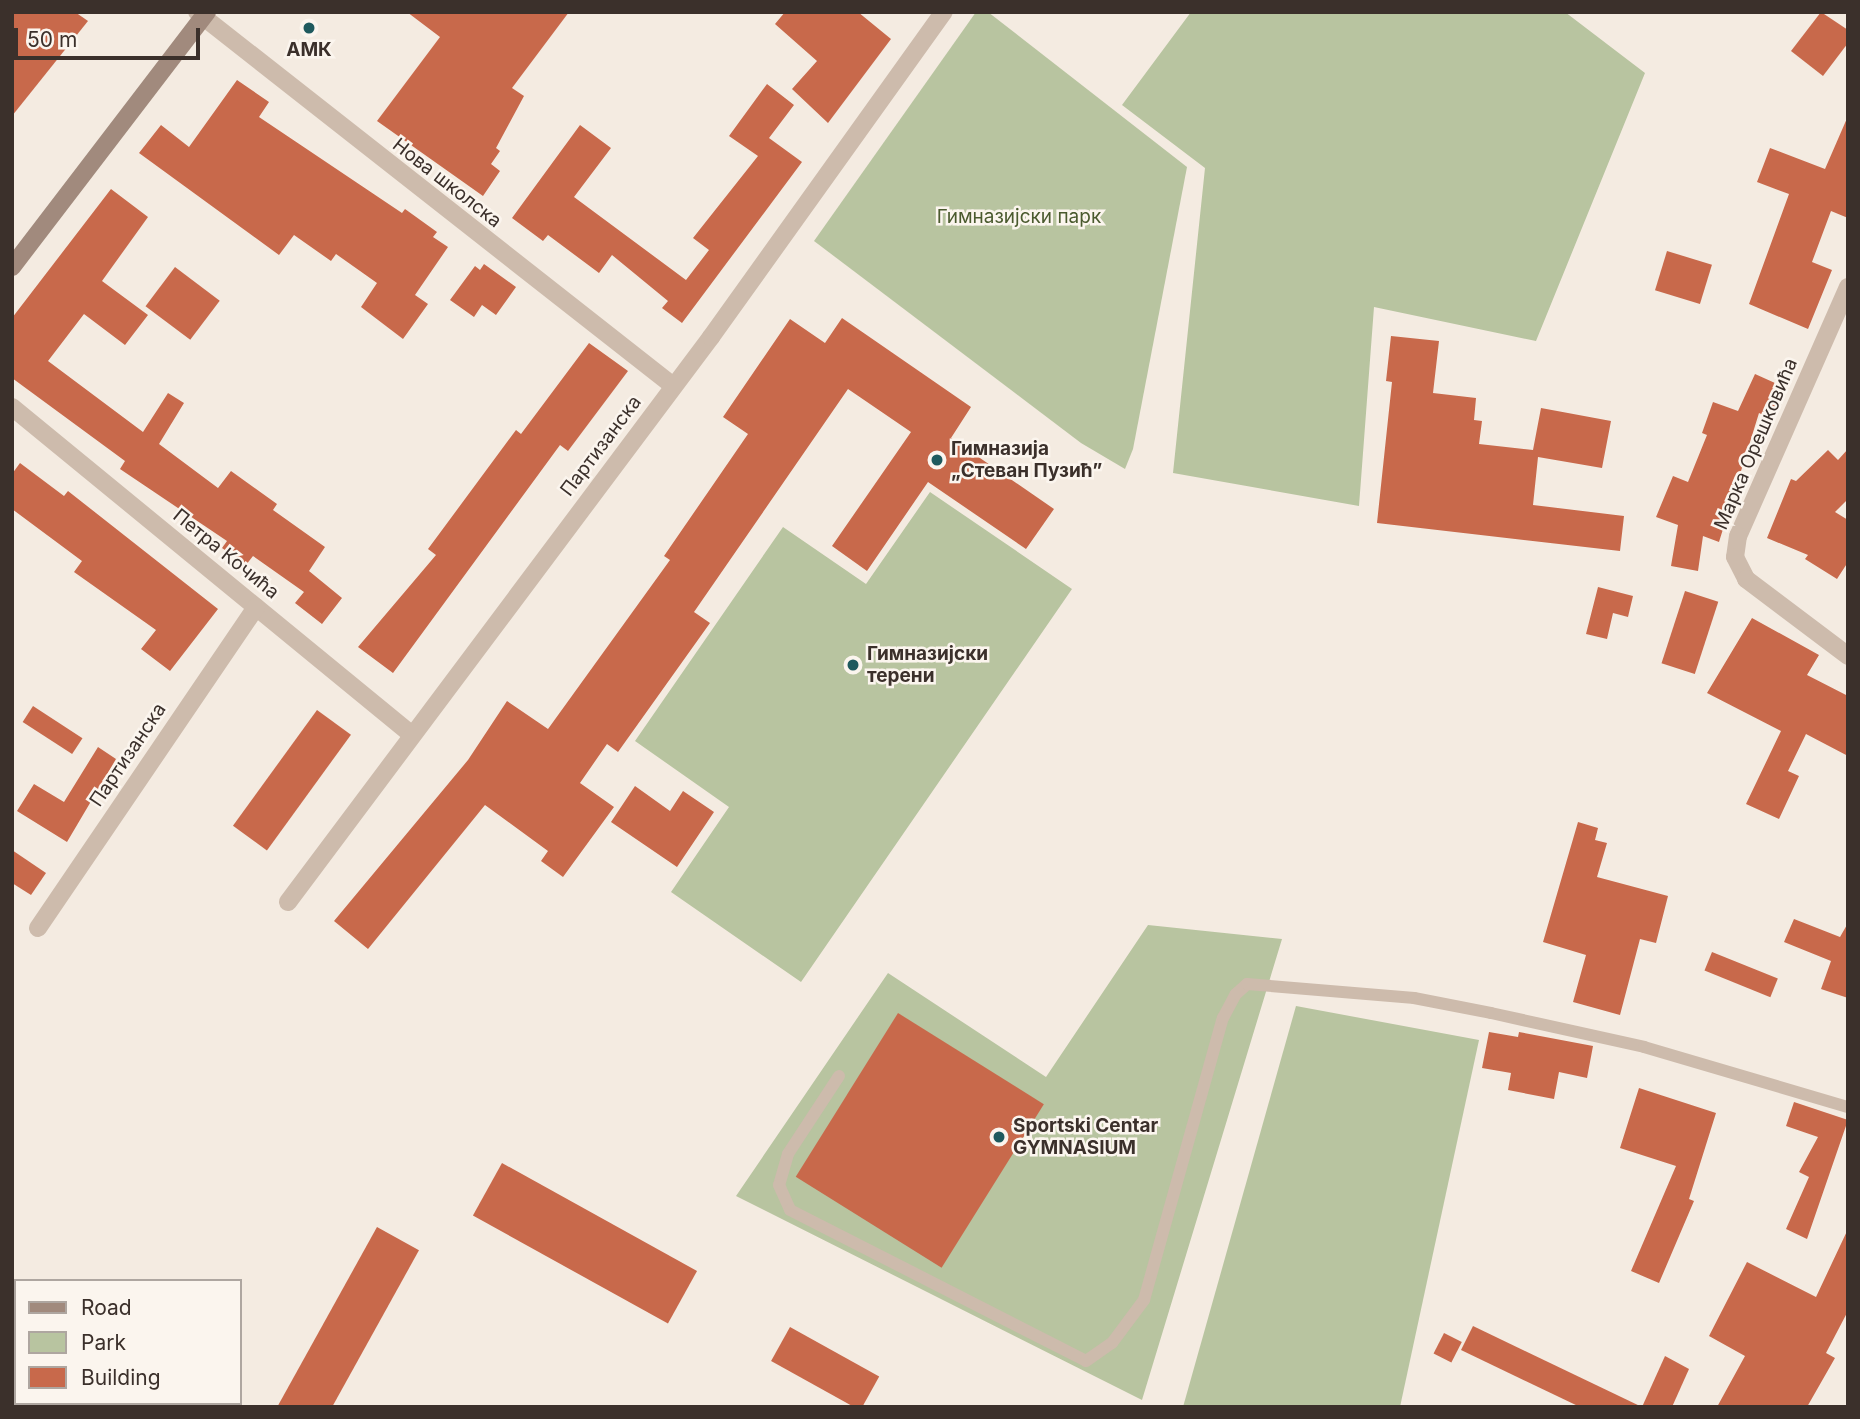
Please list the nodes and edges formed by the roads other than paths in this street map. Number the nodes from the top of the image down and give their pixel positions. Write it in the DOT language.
graph roads {
  1 [pos="944,12"];
  2 [pos="203,14"];
  3 [pos="12,267"];
  4 [pos="1848,287"];
  5 [pos="673,385"];
  6 [pos="12,407"];
  7 [pos="256,607"];
  8 [pos="1848,656"];
  9 [pos="412,734"];
  10 [pos="288,902"];
  11 [pos="38,928"];
  12 [pos="839,1076"];
  13 [pos="1848,1107"];
  1 -- 5 [label="street, Партизанска"];
  2 -- 3 [label="street"];
  2 -- 5 [label="street, Нова школска"];
  4 -- 8 [label="street, Марка Орешковића"];
  5 -- 9 [label="street, Партизанска"];
  6 -- 7 [label="street, Петра Кочића"];
  7 -- 9 [label="street, Петра Кочића"];
  7 -- 11 [label="street, Партизанска"];
  9 -- 10 [label="street, Партизанска"];
  12 -- 13 [label="lane"];
}
